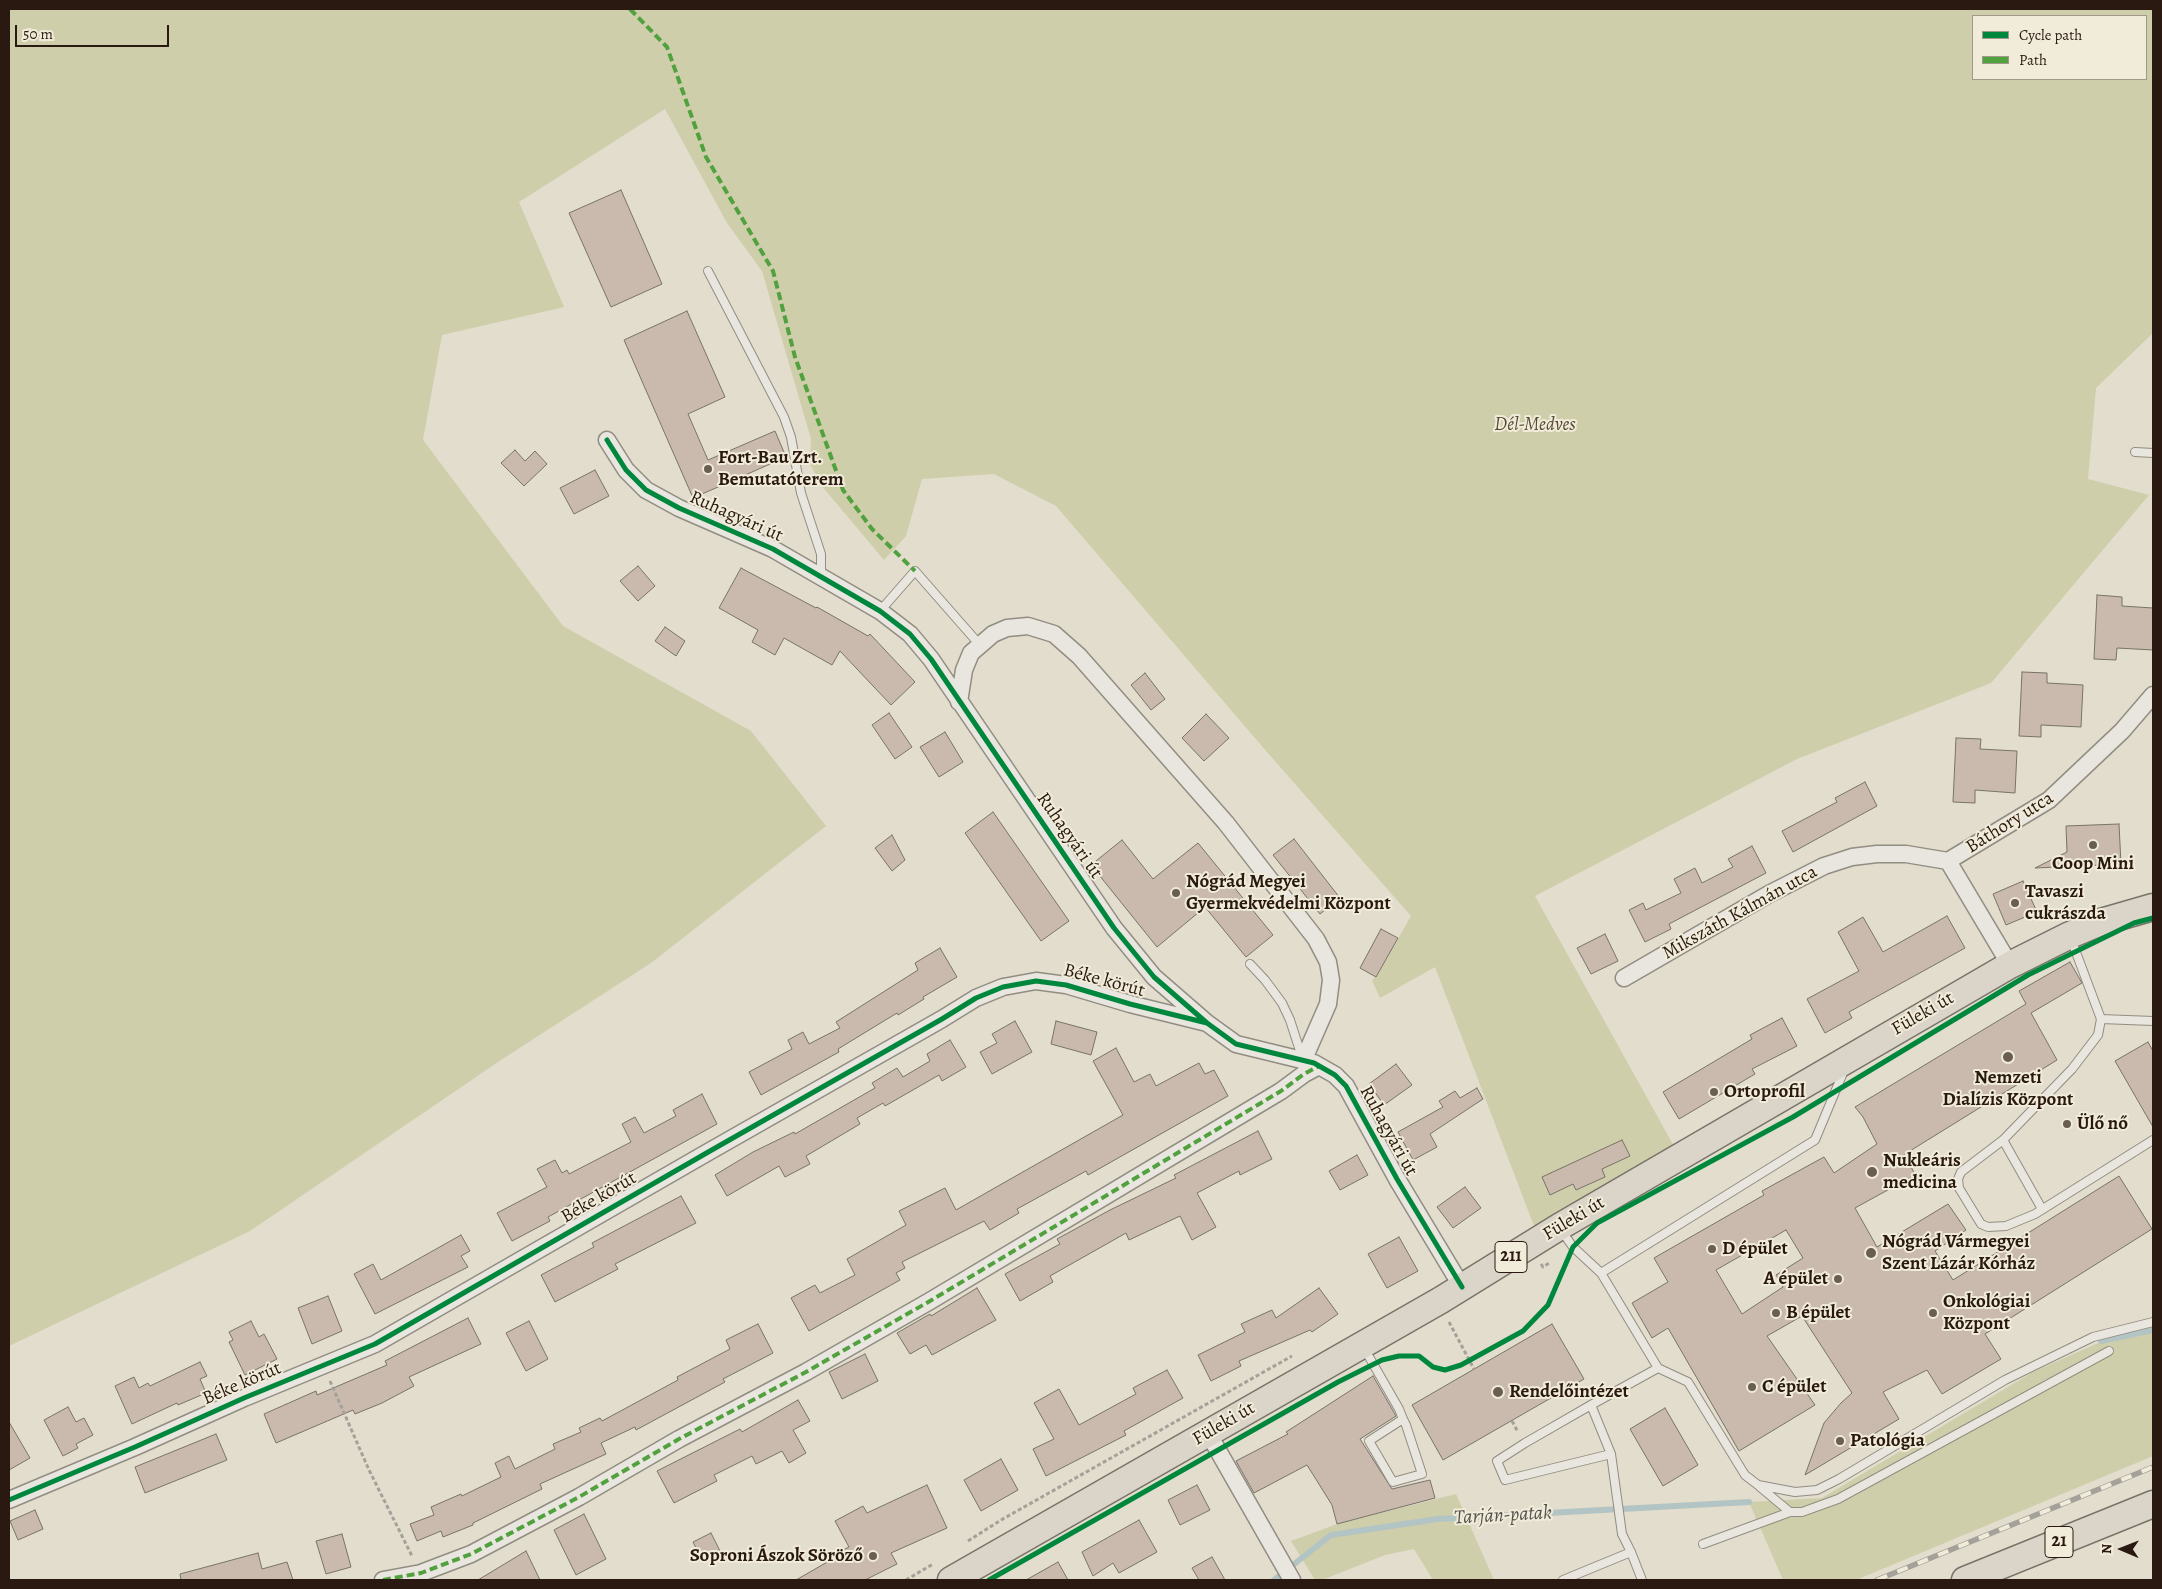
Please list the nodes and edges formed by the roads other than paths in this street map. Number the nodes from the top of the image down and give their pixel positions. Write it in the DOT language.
graph roads {
  1 [pos="708,271"];
  2 [pos="606,440"];
  3 [pos="2135,452"];
  4 [pos="2153,452"];
  5 [pos="821,576"];
  6 [pos="880,611"];
  7 [pos="979,644"];
  8 [pos="2153,695"];
  9 [pos="959,702"];
  10 [pos="1948,861"];
  11 [pos="2153,907"];
  12 [pos="2070,935"];
  13 [pos="1250,964"];
  14 [pos="2010,965"];
  15 [pos="1624,978"];
  16 [pos="2101,1019"];
  17 [pos="2153,1021"];
  18 [pos="1206,1023"];
  19 [pos="1849,1057"];
  20 [pos="1303,1061"];
  21 [pos="1319,1066"];
  22 [pos="2003,1140"];
  23 [pos="2153,1140"];
  24 [pos="2042,1209"];
  25 [pos="1559,1227"];
  26 [pos="1601,1273"];
  27 [pos="1462,1287"];
  28 [pos="2153,1322"];
  29 [pos="1362,1344"];
  30 [pos="2109,1351"];
  31 [pos="1658,1368"];
  32 [pos="1591,1405"];
  33 [pos="1403,1419"];
  34 [pos="1208,1433"];
  35 [pos="1611,1454"];
  36 [pos="1758,1485"];
  37 [pos="9,1500"];
  38 [pos="2153,1504"];
  39 [pos="1790,1512"];
  40 [pos="1703,1544"];
  41 [pos="1631,1552"];
  42 [pos="944,1570"];
  43 [pos="383,1580"];
  44 [pos="1292,1580"];
  45 [pos="1563,1580"];
  46 [pos="1642,1580"];
  47 [pos="1965,1580"];
  1 -- 5 [label="lane"];
  2 -- 5 [label="street, Ruhagyári út"];
  3 -- 4 [label="lane"];
  5 -- 6 [label="street, Ruhagyári út"];
  6 -- 7 [label="lane"];
  6 -- 9 [label="street, Ruhagyári út"];
  7 -- 9 [label="street"];
  7 -- 20 [label="street"];
  8 -- 10 [label="street, Báthory utca"];
  9 -- 18 [label="street, Ruhagyári út"];
  10 -- 14 [label="street, Báthory utca"];
  10 -- 15 [label="street, Mikszáth Kálmán utca"];
  11 -- 12 [label="main road, Füleki út / 211"];
  12 -- 14 [label="main road, Füleki út / 211"];
  12 -- 16 [label="lane"];
  13 -- 20 [label="lane"];
  14 -- 19 [label="main road, Füleki út / 211"];
  16 -- 17 [label="lane"];
  16 -- 22 [label="lane"];
  18 -- 20 [label="street, Ruhagyári út"];
  18 -- 37 [label="street, Béke körút"];
  19 -- 25 [label="main road, Füleki út / 211"];
  19 -- 26 [label="lane"];
  20 -- 21 [label="street, Ruhagyári út"];
  21 -- 27 [label="street, Ruhagyári út"];
  21 -- 43 [label="street"];
  22 -- 24 [label="lane"];
  22 -- 24 [label="lane"];
  23 -- 24 [label="lane"];
  25 -- 26 [label="lane"];
  25 -- 27 [label="main road, Füleki út / 211"];
  26 -- 31 [label="lane"];
  27 -- 29 [label="main road, Füleki út / 211"];
  28 -- 36 [label="lane"];
  29 -- 33 [label="lane"];
  29 -- 34 [label="main road, Füleki út / 211"];
  30 -- 39 [label="lane"];
  31 -- 32 [label="lane"];
  31 -- 36 [label="lane"];
  32 -- 35 [label="lane"];
  32 -- 35 [label="lane"];
  33 -- 33 [label="lane"];
  34 -- 42 [label="main road, Füleki út / 211"];
  34 -- 44 [label="street"];
  35 -- 41 [label="lane"];
  36 -- 39 [label="lane"];
  38 -- 47 [label="main road, 21"];
  39 -- 40 [label="lane"];
  41 -- 45 [label="lane"];
  41 -- 46 [label="lane"];
}
